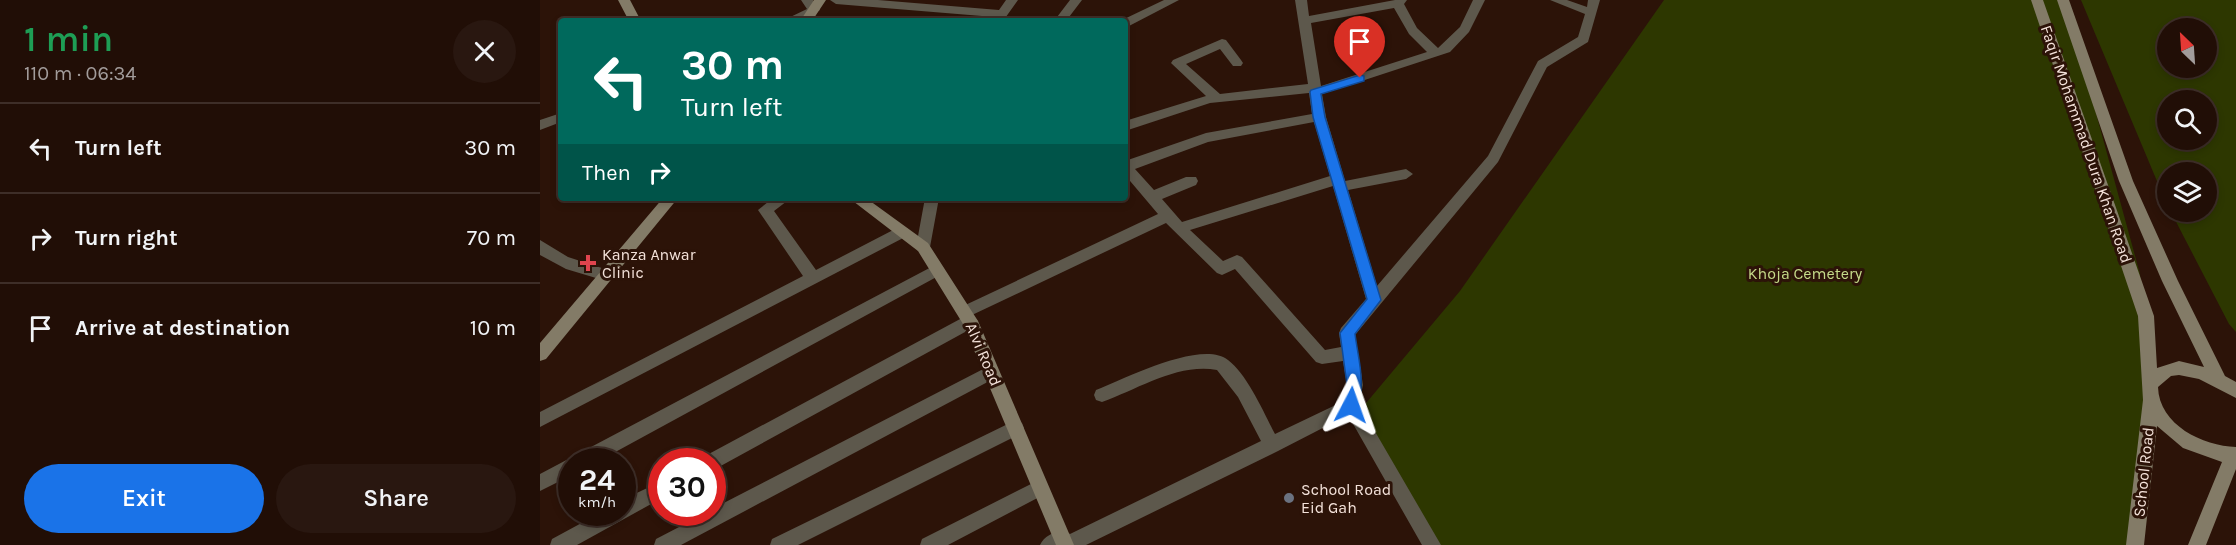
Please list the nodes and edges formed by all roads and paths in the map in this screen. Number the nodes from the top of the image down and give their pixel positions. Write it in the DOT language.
graph roads {
  1 [pos="624,0"];
  2 [pos="836,0"];
  3 [pos="974,0"];
  4 [pos="1012,0"];
  5 [pos="1076,0"];
  6 [pos="1173,0"];
  7 [pos="1301,0"];
  8 [pos="1479,0"];
  9 [pos="1556,0"];
  10 [pos="2037,0"];
  11 [pos="2063,0"];
  12 [pos="1400,2"];
  13 [pos="814,3"];
  14 [pos="926,4"];
  15 [pos="1593,6"];
  16 [pos="941,9"];
  17 [pos="966,11"];
  18 [pos="999,17"];
  19 [pos="633,18"];
  20 [pos="792,18"];
  21 [pos="807,18"];
  22 [pos="934,18"];
  23 [pos="1062,18"];
  24 [pos="1305,21"];
  25 [pos="1128,22"];
  26 [pos="1436,53"];
  27 [pos="1237,63"];
  28 [pos="1315,90"];
  29 [pos="1218,99"];
  30 [pos="1319,117"];
  31 [pos="558,118"];
  32 [pos="1128,125"];
  33 [pos="540,126"];
  34 [pos="1128,166"];
  35 [pos="1128,169"];
  36 [pos="1406,174"];
  37 [pos="1191,181"];
  38 [pos="1339,183"];
  39 [pos="1152,197"];
  40 [pos="668,201"];
  41 [pos="779,201"];
  42 [pos="860,201"];
  43 [pos="931,201"];
  44 [pos="1169,215"];
  45 [pos="1179,228"];
  46 [pos="902,232"];
  47 [pos="540,246"];
  48 [pos="923,247"];
  49 [pos="938,270"];
  50 [pos="606,275"];
  51 [pos="813,278"];
  52 [pos="2137,287"];
  53 [pos="1374,300"];
  54 [pos="967,316"];
  55 [pos="546,338"];
  56 [pos="1350,353"];
  57 [pos="540,354"];
  58 [pos="991,372"];
  59 [pos="2218,379"];
  60 [pos="2236,391"];
  61 [pos="2150,392"];
  62 [pos="1102,395"];
  63 [pos="1351,405"];
  64 [pos="540,420"];
  65 [pos="1016,428"];
  66 [pos="1272,446"];
  67 [pos="606,448"];
  68 [pos="726,453"];
  69 [pos="2235,455"];
  70 [pos="558,473"];
  71 [pos="540,483"];
  72 [pos="1039,488"];
  73 [pos="594,526"];
  74 [pos="1061,543"];
  75 [pos="559,545"];
  76 [pos="663,545"];
  77 [pos="779,545"];
  78 [pos="929,545"];
  79 [pos="1432,545"];
  80 [pos="2135,545"];
  81 [pos="2197,545"];
  1 -- 19 [label="main road"];
  2 -- 14 [label="street"];
  3 -- 17 [label="street"];
  4 -- 18 [label="street"];
  5 -- 23 [label="street"];
  6 -- 25 [label="street"];
  7 -- 24 [label="street"];
  8 -- 26 [label="street"];
  9 -- 15 [label="street"];
  10 -- 52 [label="main road, Faqir Mohammad Dura Khan Road"];
  11 -- 59 [label="main road, Faqir Mohammad Dura Khan Road"];
  12 -- 24 [label="street"];
  12 -- 26 [label="street"];
  13 -- 20 [label="street"];
  13 -- 21 [label="main road"];
  14 -- 16 [label="street"];
  15 -- 53 [label="street"];
  16 -- 17 [label="street"];
  16 -- 22 [label="street"];
  17 -- 18 [label="street"];
  24 -- 28 [label="street"];
  26 -- 28 [label="street"];
  27 -- 29 [label="street"];
  28 -- 29 [label="street"];
  28 -- 30 [label="street"];
  29 -- 32 [label="street"];
  30 -- 34 [label="street"];
  30 -- 38 [label="street"];
  31 -- 33 [label="street"];
  35 -- 39 [label="street"];
  36 -- 38 [label="street"];
  37 -- 39 [label="street"];
  38 -- 45 [label="street"];
  38 -- 53 [label="street"];
  39 -- 44 [label="street"];
  40 -- 50 [label="main road"];
  41 -- 51 [label="street"];
  42 -- 46 [label="main road, Alvi Road"];
  43 -- 48 [label="street"];
  44 -- 45 [label="street"];
  44 -- 54 [label="street"];
  45 -- 56 [label="street"];
  46 -- 48 [label="main road, Alvi Road"];
  46 -- 51 [label="street"];
  47 -- 50 [label="street"];
  48 -- 49 [label="main road, Alvi Road"];
  49 -- 54 [label="main road, Alvi Road"];
  49 -- 67 [label="street"];
  50 -- 55 [label="main road"];
  51 -- 64 [label="street"];
  52 -- 61 [label="main road, School Road"];
  53 -- 56 [label="street"];
  54 -- 58 [label="main road, Alvi Road"];
  54 -- 68 [label="street"];
  55 -- 57 [label="main road"];
  56 -- 63 [label="street"];
  58 -- 65 [label="main road, Alvi Road"];
  58 -- 76 [label="street"];
  59 -- 60 [label="main road"];
  59 -- 61 [label="main road"];
  61 -- 69 [label="main road"];
  61 -- 80 [label="main road, School Road"];
  62 -- 66 [label="street"];
  63 -- 66 [label="street"];
  63 -- 79 [label="street"];
  65 -- 72 [label="main road, Alvi Road"];
  65 -- 77 [label="street"];
  66 -- 74 [label="street"];
  69 -- 81 [label="main road"];
  70 -- 71 [label="street"];
  72 -- 74 [label="main road, Alvi Road"];
  72 -- 78 [label="street"];
  73 -- 75 [label="street"];
}
